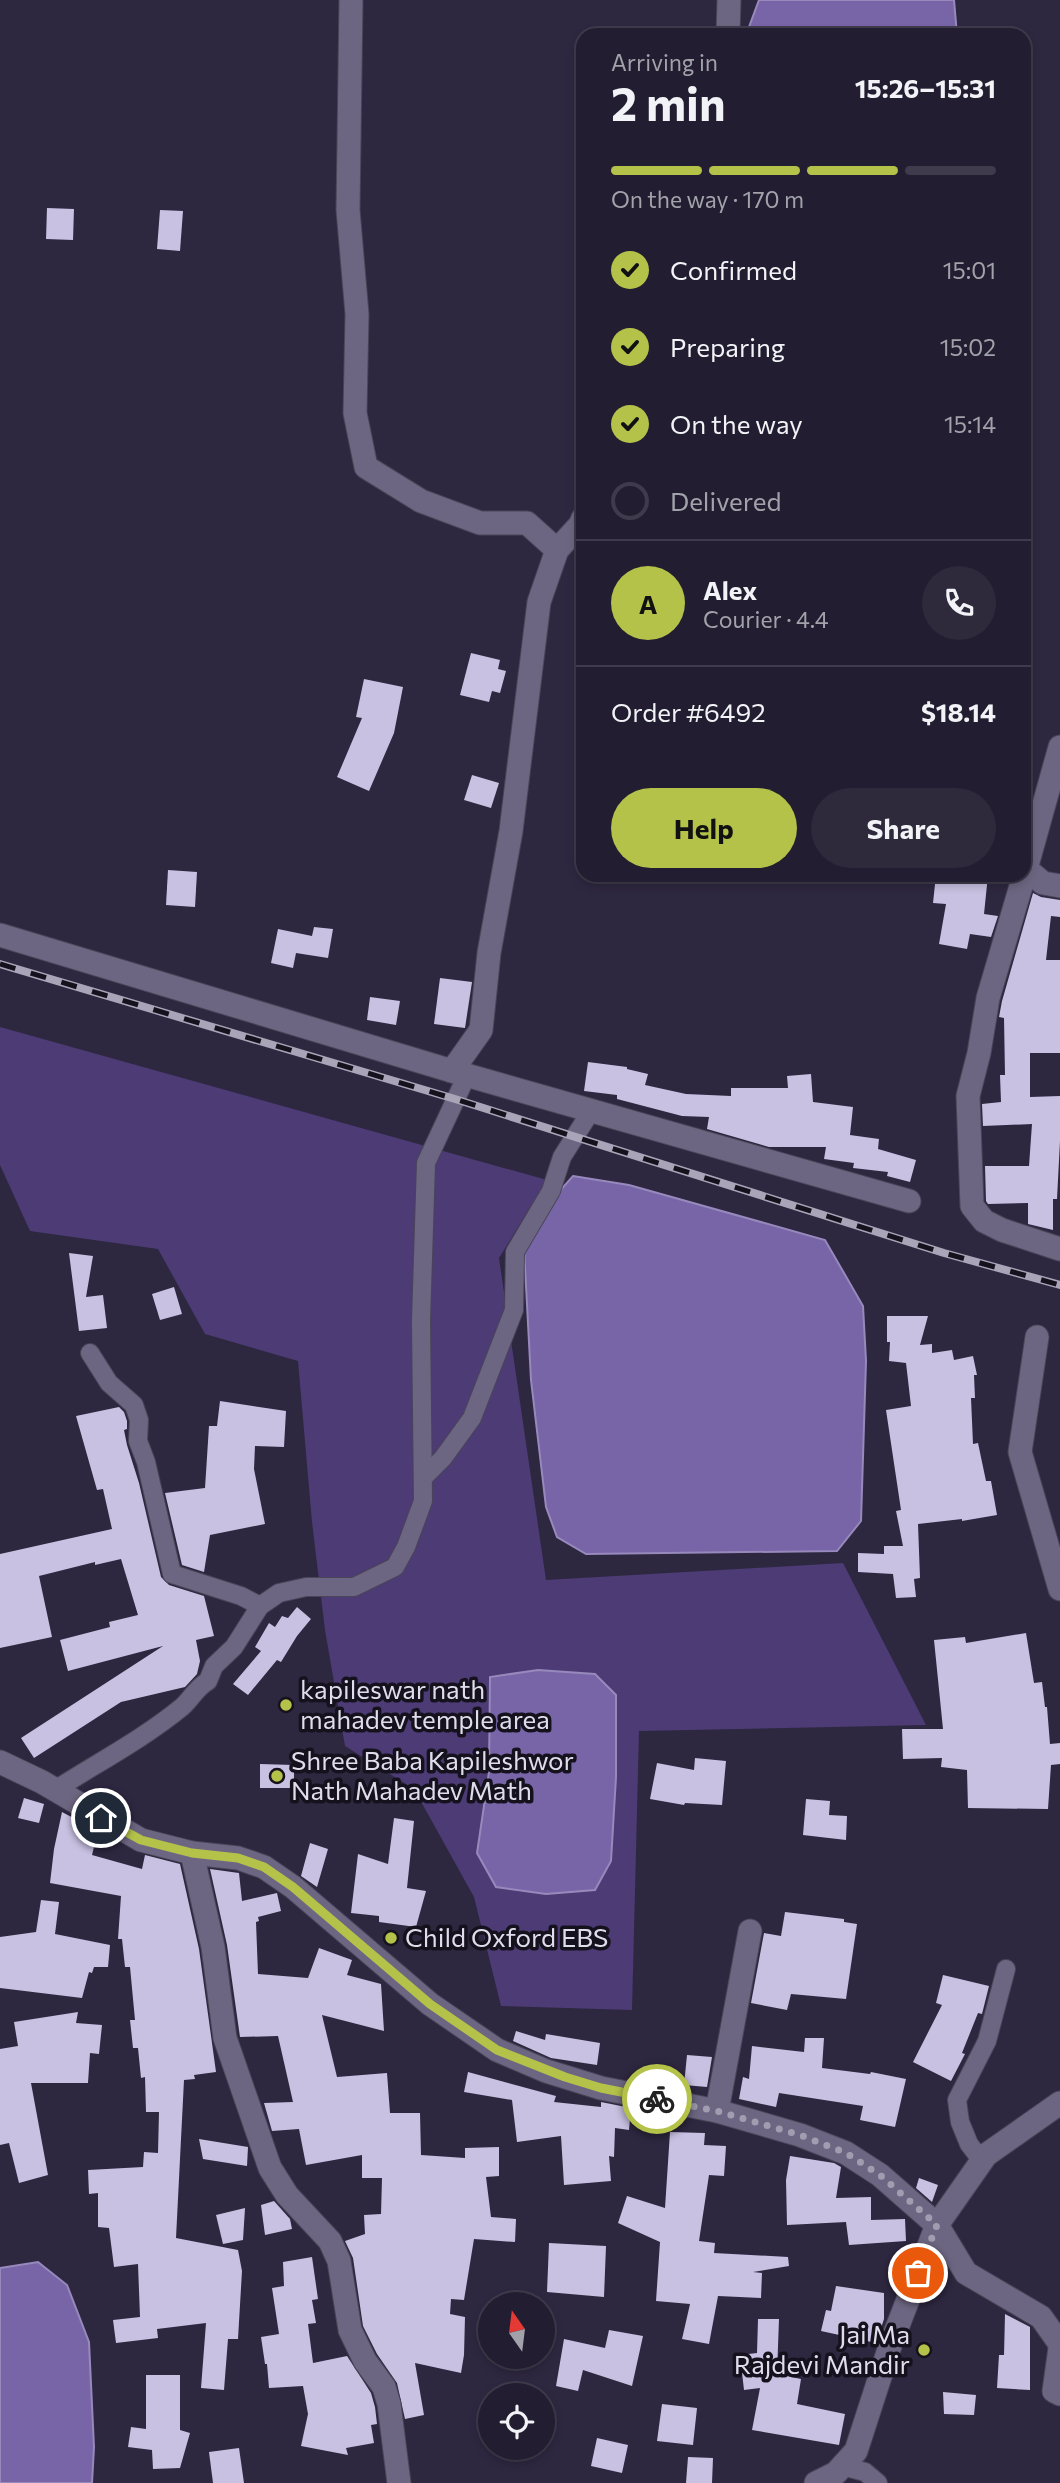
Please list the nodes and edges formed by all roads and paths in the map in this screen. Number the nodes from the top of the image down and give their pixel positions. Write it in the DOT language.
graph roads {
  1 [pos="351,0"];
  2 [pos="729,0"];
  3 [pos="728,28"];
  4 [pos="576,529"];
  5 [pos="556,551"];
  6 [pos="1060,747"];
  7 [pos="1031,851"];
  8 [pos="1031,873"];
  9 [pos="1022,882"];
  10 [pos="1060,886"];
  11 [pos="0,935"];
  12 [pos="459,1073"];
  13 [pos="591,1111"];
  14 [pos="909,1201"];
  15 [pos="1060,1249"];
  16 [pos="1037,1337"];
  17 [pos="90,1353"];
  18 [pos="424,1476"];
  19 [pos="1060,1589"];
  20 [pos="260,1606"];
  21 [pos="0,1762"];
  22 [pos="55,1790"];
  23 [pos="192,1853"];
  24 [pos="750,1931"];
  25 [pos="1006,1969"];
  26 [pos="1060,2103"];
  27 [pos="717,2111"];
  28 [pos="982,2161"];
  29 [pos="937,2225"];
  30 [pos="1060,2346"];
  31 [pos="1060,2394"];
  32 [pos="842,2466"];
  33 [pos="398,2483"];
  34 [pos="816,2483"];
  35 [pos="878,2483"];
  1 -- 5 [label="street"];
  2 -- 3 [label="street"];
  4 -- 5 [label="street"];
  5 -- 12 [label="street"];
  6 -- 7 [label="street"];
  8 -- 10 [label="street"];
  9 -- 15 [label="street"];
  11 -- 12 [label="street"];
  12 -- 13 [label="street"];
  12 -- 18 [label="street"];
  13 -- 14 [label="street"];
  13 -- 18 [label="street"];
  16 -- 19 [label="street"];
  17 -- 20 [label="street"];
  18 -- 20 [label="street"];
  20 -- 22 [label="street"];
  21 -- 22 [label="street"];
  22 -- 23 [label="street"];
  23 -- 27 [label="street"];
  23 -- 33 [label="street"];
  24 -- 27 [label="street"];
  25 -- 28 [label="street"];
  26 -- 28 [label="street"];
  27 -- 29 [label="street"];
  28 -- 29 [label="street"];
  29 -- 30 [label="street"];
  29 -- 32 [label="street"];
  30 -- 31 [label="street"];
  32 -- 34 [label="street"];
  32 -- 35 [label="street"];
}
